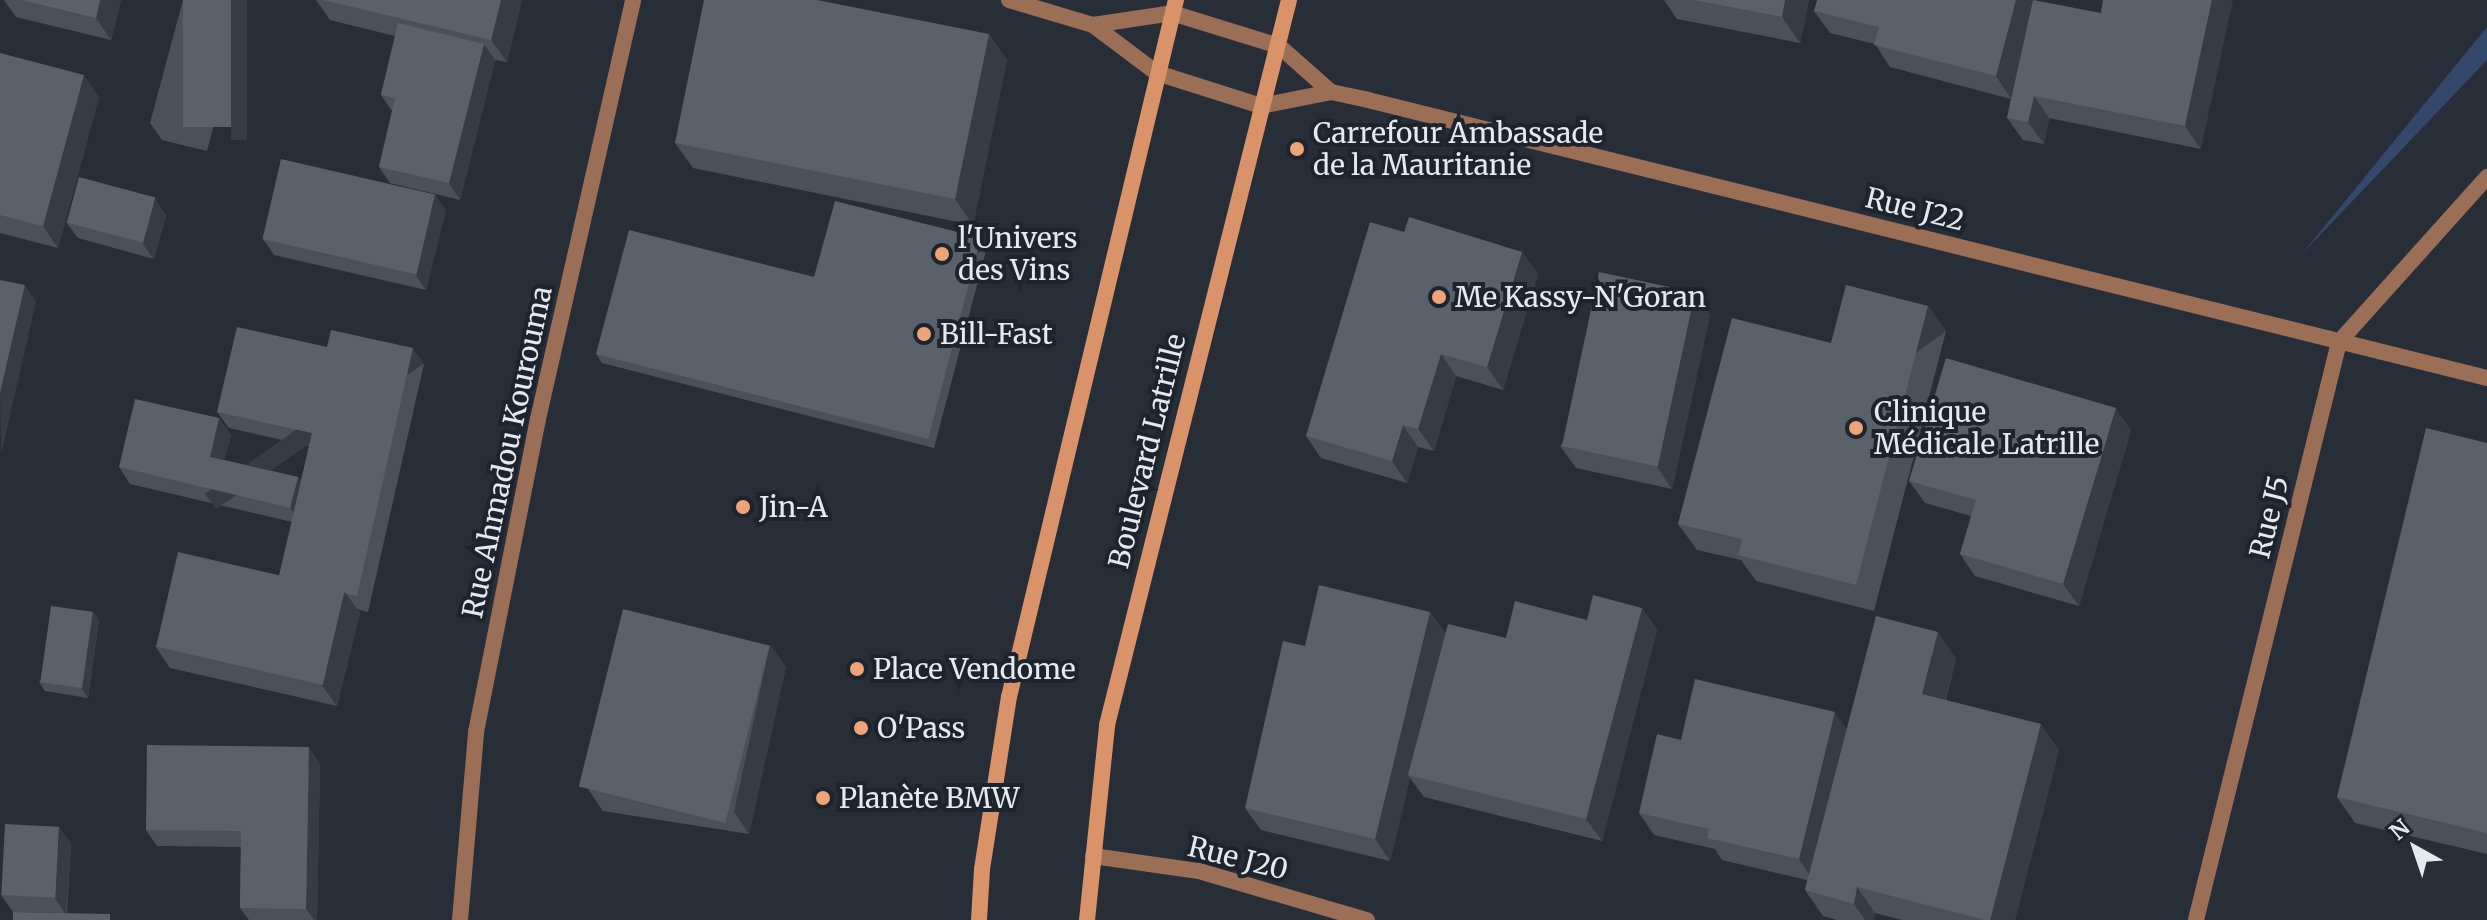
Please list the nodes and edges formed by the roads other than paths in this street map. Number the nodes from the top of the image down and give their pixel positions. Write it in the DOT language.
graph roads {
  1 [pos="633,0"];
  2 [pos="1009,0"];
  3 [pos="1289,0"];
  4 [pos="1174,6"];
  5 [pos="1093,25"];
  6 [pos="1279,46"];
  7 [pos="1157,73"];
  8 [pos="1331,92"];
  9 [pos="1261,106"];
  10 [pos="2487,177"];
  11 [pos="2339,342"];
  12 [pos="2487,378"];
  13 [pos="1093,856"];
  14 [pos="460,920"];
  15 [pos="979,920"];
  16 [pos="1087,920"];
  17 [pos="1367,920"];
  18 [pos="2196,920"];
  1 -- 14 [label="street, Rue Ahmadou Kourouma"];
  2 -- 5 [label="street"];
  3 -- 6 [label="main road, Boulevard Latrille"];
  4 -- 5 [label="street, Rue J22"];
  4 -- 6 [label="street, Rue J22"];
  4 -- 7 [label="main road"];
  5 -- 7 [label="street, Rue J22"];
  6 -- 8 [label="street, Rue J22"];
  6 -- 9 [label="main road, Boulevard Latrille"];
  7 -- 9 [label="street, Rue J22"];
  7 -- 15 [label="main road"];
  8 -- 9 [label="street, Rue J22"];
  8 -- 11 [label="street, Rue J22"];
  9 -- 13 [label="main road, Boulevard Latrille"];
  10 -- 11 [label="street, Rue J5"];
  11 -- 12 [label="street, Rue J22"];
  11 -- 18 [label="street, Rue J5"];
  13 -- 16 [label="main road, Boulevard Latrille"];
  13 -- 17 [label="street, Rue J20"];
}
